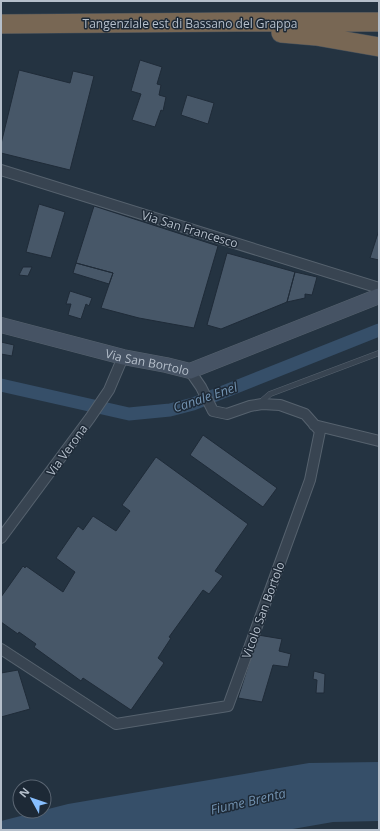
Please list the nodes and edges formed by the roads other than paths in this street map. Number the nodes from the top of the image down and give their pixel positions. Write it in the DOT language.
graph roads {
  1 [pos="379,9"];
  2 [pos="1,12"];
  3 [pos="237,22"];
  4 [pos="379,22"];
  5 [pos="1,24"];
  6 [pos="379,47"];
  7 [pos="1,170"];
  8 [pos="379,288"];
  9 [pos="379,296"];
  10 [pos="1,325"];
  11 [pos="379,353"];
  12 [pos="123,357"];
  13 [pos="190,371"];
  14 [pos="262,404"];
  15 [pos="314,425"];
  16 [pos="379,441"];
  17 [pos="1,538"];
  18 [pos="1,650"];
  1 -- 2 [label="highway, Tangenziale est di Bassano del Grappa"];
  3 -- 4 [label="highway, Tangenziale est di Bassano del Grappa"];
  3 -- 5 [label="highway, Tangenziale est di Bassano del Grappa"];
  3 -- 6 [label="highway"];
  7 -- 8 [label="street, Via San Francesco"];
  9 -- 13 [label="street, Via San Bortolo"];
  10 -- 12 [label="street, Via San Bortolo"];
  11 -- 14 [label="lane"];
  12 -- 13 [label="street, Via San Bortolo"];
  12 -- 17 [label="street, Via Verona"];
  13 -- 14 [label="street"];
  14 -- 15 [label="street"];
  15 -- 16 [label="street"];
  15 -- 18 [label="street, Vicolo San Bortolo"];
}
